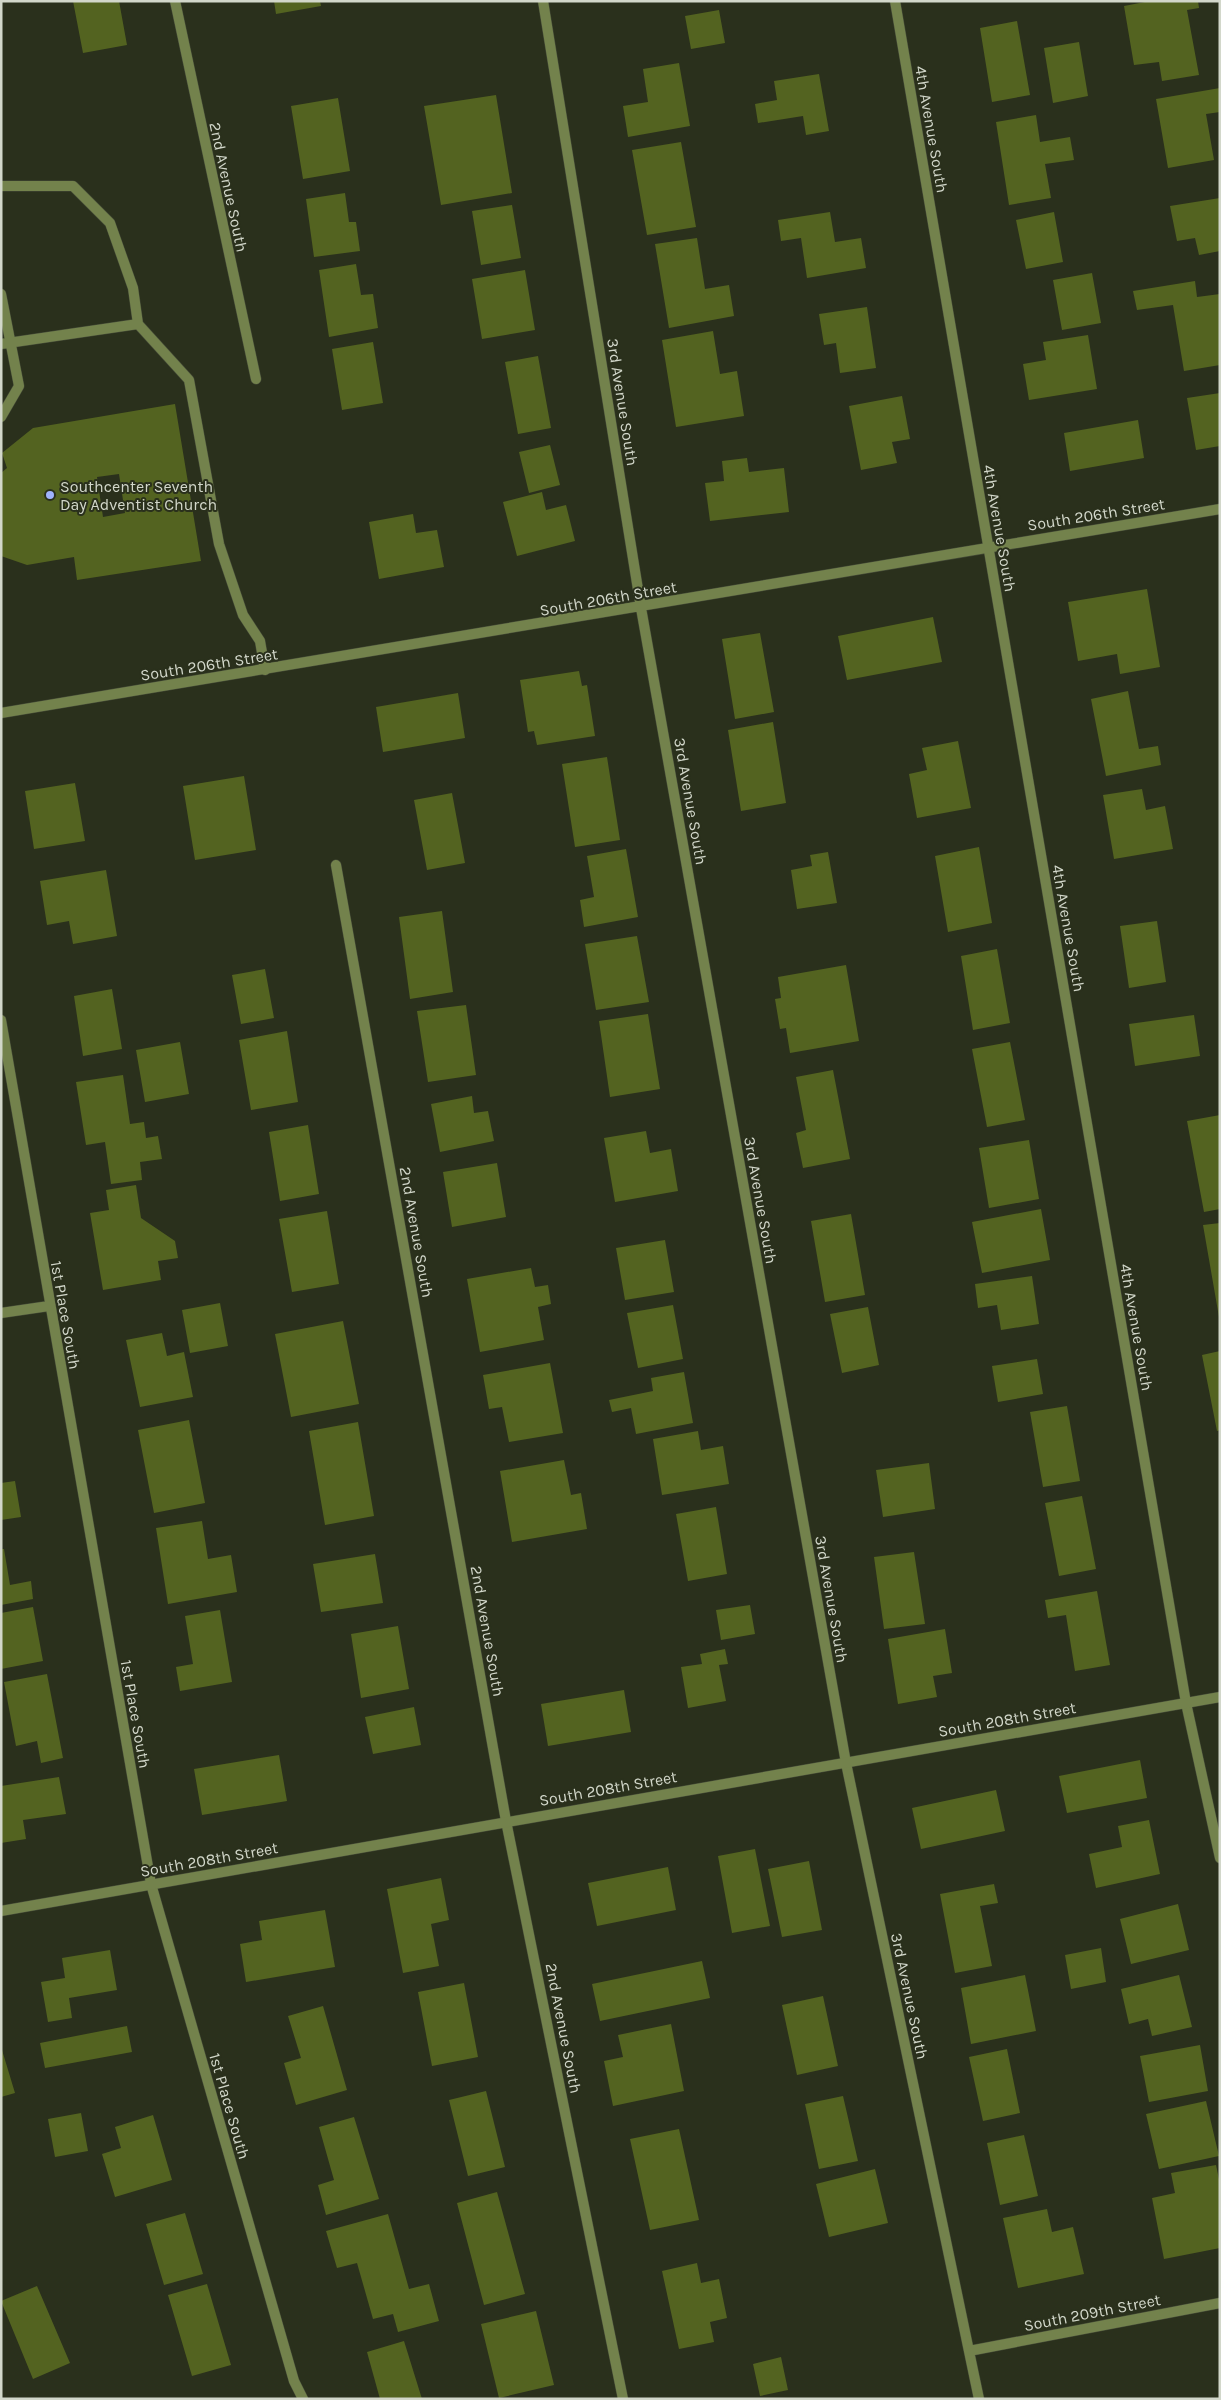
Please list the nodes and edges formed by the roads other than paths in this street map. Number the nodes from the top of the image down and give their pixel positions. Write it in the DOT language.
graph roads {
  1 [pos="174,1"];
  2 [pos="543,1"];
  3 [pos="895,1"];
  4 [pos="1,186"];
  5 [pos="1,294"];
  6 [pos="138,324"];
  7 [pos="6,344"];
  8 [pos="256,379"];
  9 [pos="1,417"];
  10 [pos="1220,509"];
  11 [pos="988,547"];
  12 [pos="641,608"];
  13 [pos="265,670"];
  14 [pos="1,713"];
  15 [pos="336,865"];
  16 [pos="1,1020"];
  17 [pos="49,1306"];
  18 [pos="1,1313"];
  19 [pos="1220,1697"];
  20 [pos="1186,1703"];
  21 [pos="846,1763"];
  22 [pos="506,1821"];
  23 [pos="1220,1858"];
  24 [pos="151,1884"];
  25 [pos="1,1911"];
  26 [pos="1220,2303"];
  27 [pos="969,2351"];
  28 [pos="302,2399"];
  29 [pos="623,2399"];
  30 [pos="979,2399"];
  1 -- 8 [label="street, 2nd Avenue South"];
  2 -- 12 [label="street, 3rd Avenue South"];
  3 -- 11 [label="street, 4th Avenue South"];
  4 -- 6 [label="street"];
  5 -- 7 [label="street"];
  6 -- 7 [label="street"];
  6 -- 13 [label="street"];
  7 -- 9 [label="street"];
  10 -- 11 [label="street, South 206th Street"];
  11 -- 12 [label="street, South 206th Street"];
  11 -- 20 [label="street, 4th Avenue South"];
  12 -- 13 [label="street, South 206th Street"];
  12 -- 21 [label="street, 3rd Avenue South"];
  13 -- 14 [label="street, South 206th Street"];
  15 -- 22 [label="street, 2nd Avenue South"];
  16 -- 17 [label="street, 1st Place South"];
  17 -- 18 [label="street"];
  17 -- 24 [label="street, 1st Place South"];
  19 -- 20 [label="street, South 208th Street"];
  20 -- 21 [label="street, South 208th Street"];
  20 -- 23 [label="street, 4th Avenue South"];
  21 -- 22 [label="street, South 208th Street"];
  21 -- 27 [label="street, 3rd Avenue South"];
  22 -- 24 [label="street, South 208th Street"];
  22 -- 29 [label="street, 2nd Avenue South"];
  24 -- 25 [label="street, South 208th Street"];
  24 -- 28 [label="street, 1st Place South"];
  26 -- 27 [label="street, South 209th Street"];
  27 -- 30 [label="street, 3rd Avenue South"];
}
